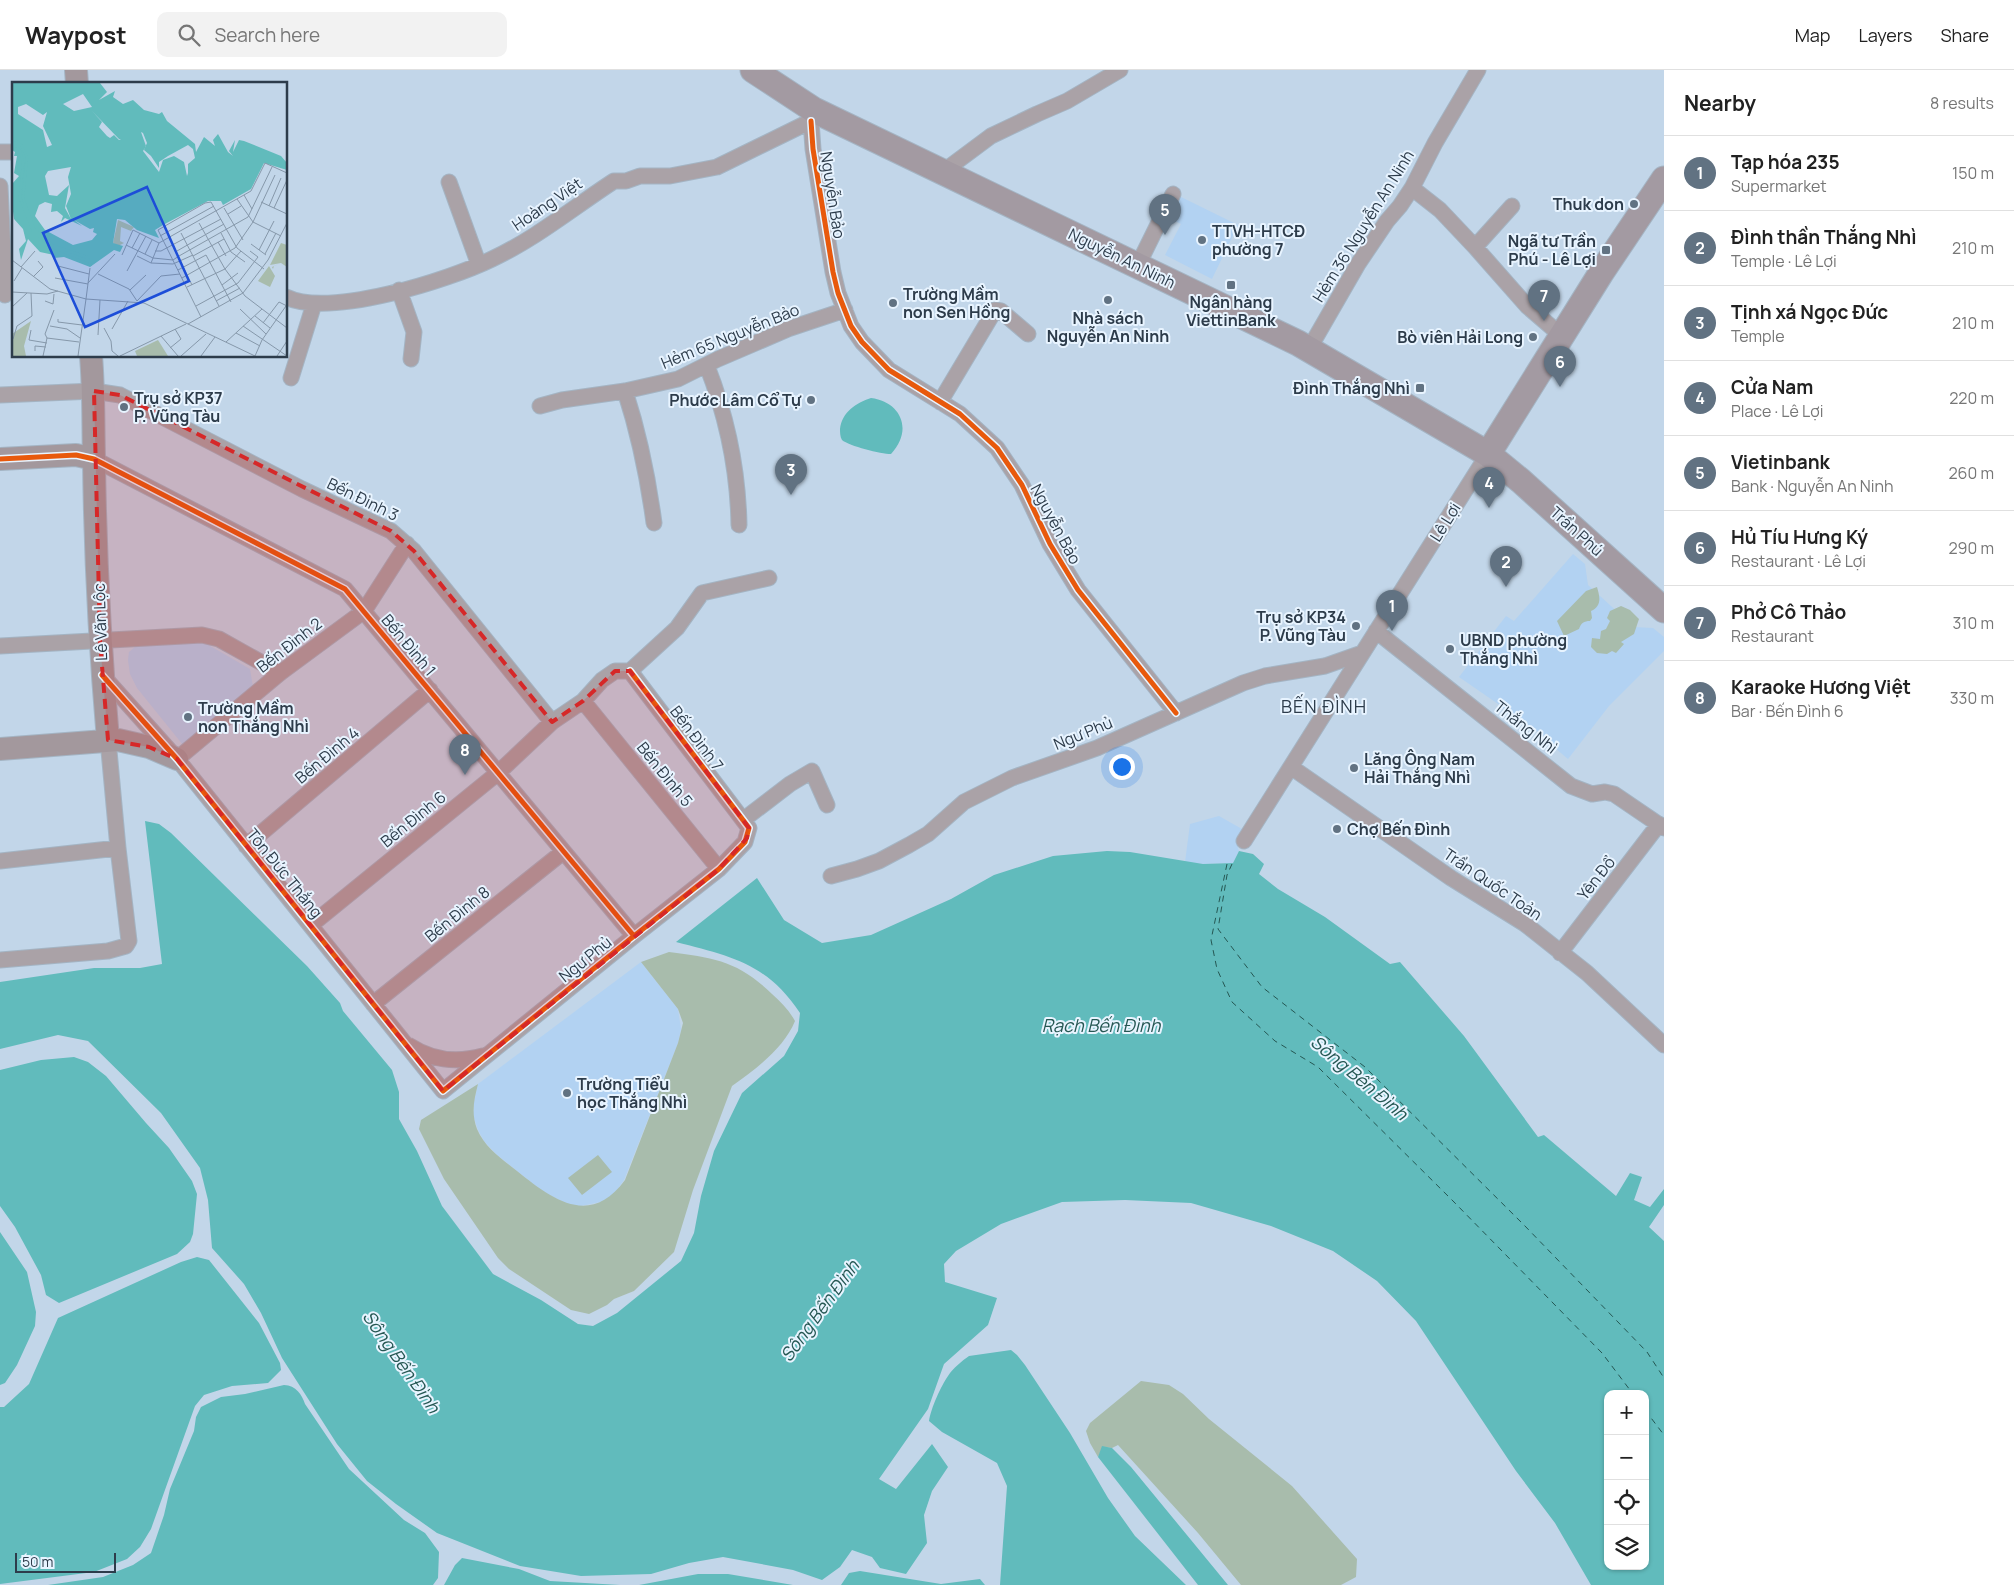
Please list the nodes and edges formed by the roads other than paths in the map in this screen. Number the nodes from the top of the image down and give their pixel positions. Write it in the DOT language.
graph roads {
  1 [pos="752,70"];
  2 [pos="1120,70"];
  3 [pos="1478,70"];
  4 [pos="812,115"];
  5 [pos="944,171"];
  6 [pos="1664,179"];
  7 [pos="449,182"];
  8 [pos="0,186"];
  9 [pos="1412,188"];
  10 [pos="1173,194"];
  11 [pos="1512,206"];
  12 [pos="1475,247"];
  13 [pos="479,265"];
  14 [pos="1138,265"];
  15 [pos="399,290"];
  16 [pos="6,295"];
  17 [pos="288,298"];
  18 [pos="314,304"];
  19 [pos="845,310"];
  20 [pos="1028,334"];
  21 [pos="1562,337"];
  22 [pos="1309,349"];
  23 [pos="91,358"];
  24 [pos="411,359"];
  25 [pos="706,366"];
  26 [pos="291,378"];
  27 [pos="94,391"];
  28 [pos="625,391"];
  29 [pos="0,396"];
  30 [pos="940,402"];
  31 [pos="540,406"];
  32 [pos="1488,454"];
  33 [pos="0,458"];
  34 [pos="94,459"];
  35 [pos="654,523"];
  36 [pos="738,525"];
  37 [pos="407,544"];
  38 [pos="769,578"];
  39 [pos="364,610"];
  40 [pos="1664,610"];
  41 [pos="1376,631"];
  42 [pos="100,641"];
  43 [pos="0,646"];
  44 [pos="1362,653"];
  45 [pos="630,671"];
  46 [pos="280,673"];
  47 [pos="102,675"];
  48 [pos="430,690"];
  49 [pos="583,701"];
  50 [pos="1176,713"];
  51 [pos="552,722"];
  52 [pos="108,740"];
  53 [pos="0,749"];
  54 [pos="177,759"];
  55 [pos="1291,767"];
  56 [pos="499,772"];
  57 [pos="827,805"];
  58 [pos="743,820"];
  59 [pos="1662,826"];
  60 [pos="1244,842"];
  61 [pos="246,846"];
  62 [pos="118,848"];
  63 [pos="563,852"];
  64 [pos="0,861"];
  65 [pos="719,869"];
  66 [pos="831,876"];
  67 [pos="311,925"];
  68 [pos="634,936"];
  69 [pos="1560,953"];
  70 [pos="0,960"];
  71 [pos="373,1004"];
  72 [pos="404,1043"];
  73 [pos="1664,1045"];
  74 [pos="487,1055"];
  75 [pos="443,1091"];
  1 -- 4 [label="main road, Nguyễn An Ninh"];
  2 -- 5 [label="street"];
  3 -- 9 [label="street, Hẻm 36 Nguyễn An Ninh"];
  4 -- 5 [label="main road, Nguyễn An Ninh"];
  4 -- 13 [label="street, Hoàng Việt"];
  4 -- 19 [label="street, Nguyễn Bảo"];
  5 -- 14 [label="main road, Nguyễn An Ninh"];
  6 -- 21 [label="main road, Lê Lợi"];
  7 -- 13 [label="street"];
  8 -- 16 [label="street"];
  9 -- 12 [label="street"];
  9 -- 22 [label="street, Hẻm 36 Nguyễn An Ninh"];
  10 -- 14 [label="street"];
  11 -- 12 [label="street"];
  12 -- 21 [label="street"];
  13 -- 15 [label="street, Hoàng Việt"];
  14 -- 22 [label="main road, Nguyễn An Ninh"];
  15 -- 18 [label="street, Hoàng Việt"];
  15 -- 24 [label="street"];
  17 -- 18 [label="street, Hoàng Việt"];
  18 -- 26 [label="street"];
  19 -- 25 [label="street, Hẻm 65 Nguyễn Bảo"];
  19 -- 30 [label="street, Nguyễn Bảo"];
  20 -- 30 [label="street"];
  21 -- 32 [label="main road, Lê Lợi"];
  22 -- 32 [label="main road, Nguyễn An Ninh"];
  23 -- 27 [label="street, Lê Văn Lộc"];
  25 -- 28 [label="street, Hẻm 65 Nguyễn Bảo"];
  25 -- 36 [label="street"];
  27 -- 29 [label="street, Bến Đình 3"];
  27 -- 34 [label="street, Lê Văn Lộc"];
  27 -- 37 [label="street, Bến Đình 3"];
  28 -- 31 [label="street, Hẻm 65 Nguyễn Bảo"];
  28 -- 35 [label="street"];
  30 -- 50 [label="street, Nguyễn Bảo"];
  32 -- 40 [label="main road, Trần Phú"];
  32 -- 41 [label="street, Lê Lợi"];
  33 -- 34 [label="street"];
  34 -- 39 [label="street, Bến Đình 1"];
  34 -- 42 [label="street, Lê Văn Lộc"];
  37 -- 39 [label="street, Bến Đình 2"];
  37 -- 51 [label="street, Bến Đình 3"];
  38 -- 45 [label="street"];
  39 -- 46 [label="street, Bến Đình 2"];
  39 -- 48 [label="street, Bến Đình 1"];
  41 -- 44 [label="street, Lê Lợi"];
  41 -- 59 [label="street, Thắng Nhì"];
  42 -- 43 [label="street"];
  42 -- 46 [label="street"];
  42 -- 47 [label="street, Lê Văn Lộc"];
  44 -- 50 [label="street, Ngư Phủ"];
  44 -- 55 [label="street, Lê Lợi"];
  45 -- 49 [label="street, Bến Đình 6"];
  45 -- 58 [label="street, Bến Đình 7"];
  46 -- 54 [label="street, Bến Đình 2"];
  47 -- 52 [label="street, Lê Văn Lộc"];
  47 -- 54 [label="street, Tôn Đức Thắng"];
  48 -- 56 [label="street, Bến Đình 1"];
  48 -- 61 [label="street, Bến Đình 4"];
  49 -- 51 [label="street, Bến Đình 6"];
  49 -- 65 [label="street, Bến Đình 5"];
  50 -- 66 [label="street, Ngư Phủ"];
  51 -- 56 [label="street, Bến Đình 6"];
  52 -- 53 [label="street, Tôn Đức Thắng"];
  52 -- 54 [label="street, Tôn Đức Thắng"];
  52 -- 62 [label="street, Lê Văn Lộc"];
  54 -- 61 [label="street, Tôn Đức Thắng"];
  55 -- 60 [label="street, Lê Lợi"];
  55 -- 69 [label="street, Trần Quốc Toản"];
  56 -- 63 [label="street, Bến Đình 1"];
  56 -- 67 [label="street, Bến Đình 6"];
  57 -- 58 [label="street"];
  58 -- 65 [label="street, Ngư Phủ"];
  59 -- 69 [label="street, Yên Đổ"];
  61 -- 67 [label="street, Tôn Đức Thắng"];
  62 -- 64 [label="street"];
  62 -- 70 [label="street, Lê Văn Lộc"];
  63 -- 68 [label="street, Bến Đình 1"];
  63 -- 71 [label="street, Bến Đình 8"];
  65 -- 68 [label="street, Ngư Phủ"];
  67 -- 71 [label="street, Tôn Đức Thắng"];
  68 -- 74 [label="street, Ngư Phủ"];
  69 -- 73 [label="street, Trần Quốc Toản"];
  71 -- 72 [label="street, Tôn Đức Thắng"];
  72 -- 74 [label="street"];
  72 -- 75 [label="street, Tôn Đức Thắng"];
  74 -- 75 [label="street, Ngư Phủ"];
}
